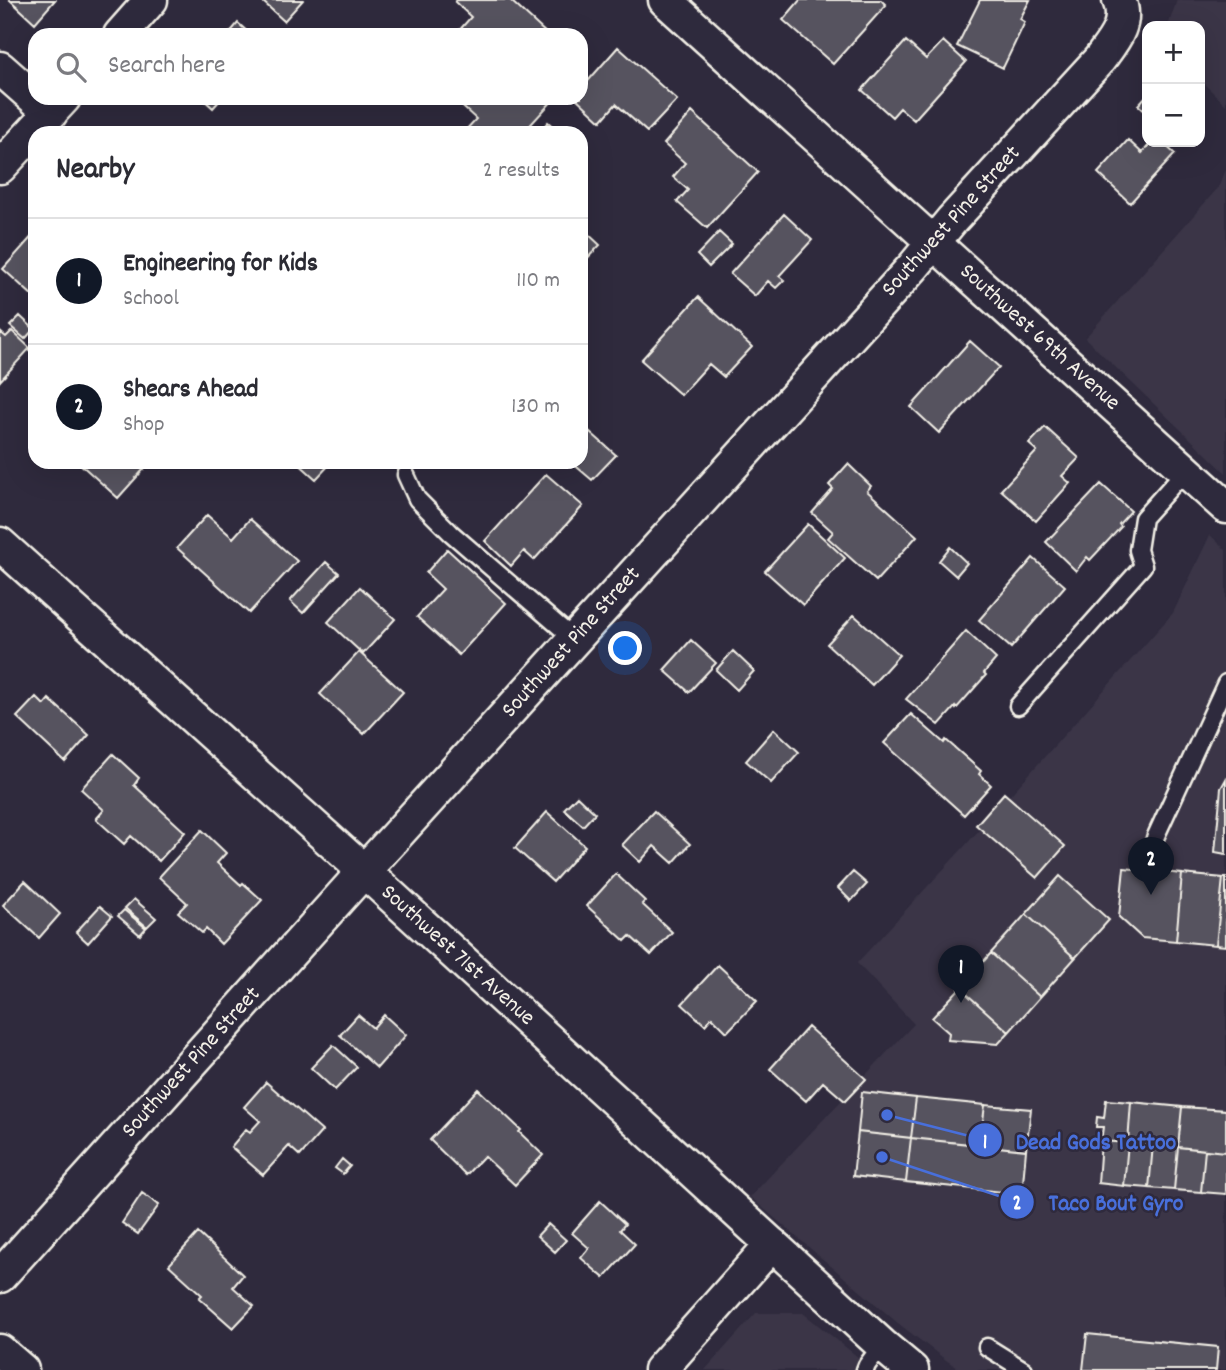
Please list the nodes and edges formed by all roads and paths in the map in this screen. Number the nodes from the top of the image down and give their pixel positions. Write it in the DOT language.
graph roads {
  1 [pos="151,0"];
  2 [pos="665,0"];
  3 [pos="1119,0"];
  4 [pos="126,28"];
  5 [pos="0,68"];
  6 [pos="28,87"];
  7 [pos="57,106"];
  8 [pos="38,126"];
  9 [pos="28,137"];
  10 [pos="0,167"];
  11 [pos="934,242"];
  12 [pos="1185,471"];
  13 [pos="406,475"];
  14 [pos="1226,507"];
  15 [pos="0,544"];
  16 [pos="575,640"];
  17 [pos="1226,682"];
  18 [pos="1018,706"];
  19 [pos="1155,838"];
  20 [pos="365,871"];
  21 [pos="772,1244"];
  22 [pos="0,1276"];
  23 [pos="987,1347"];
  24 [pos="0,1350"];
  25 [pos="873,1357"];
  26 [pos="22,1370"];
  27 [pos="660,1370"];
  28 [pos="912,1370"];
  29 [pos="1024,1370"];
  1 -- 4 [label="street"];
  2 -- 11 [label="street, Southwest 69th Avenue"];
  3 -- 11 [label="street, Southwest Pine Street"];
  5 -- 6 [label="street"];
  7 -- 8 [label="street"];
  9 -- 10 [label="street"];
  11 -- 12 [label="street, Southwest 69th Avenue"];
  11 -- 16 [label="street, Southwest Pine Street"];
  12 -- 14 [label="street, Southwest 69th Avenue"];
  12 -- 18 [label="lane"];
  13 -- 16 [label="lane"];
  15 -- 20 [label="street, Southwest 71st Avenue"];
  16 -- 20 [label="street, Southwest Pine Street"];
  17 -- 19 [label="lane"];
  20 -- 21 [label="street, Southwest 71st Avenue"];
  20 -- 22 [label="street, Southwest Pine Street"];
  21 -- 25 [label="street, Southwest 71st Avenue"];
  21 -- 27 [label="street"];
  23 -- 29 [label="lane"];
  24 -- 26 [label="street"];
  25 -- 28 [label="street, Southwest 71st Avenue"];
}
